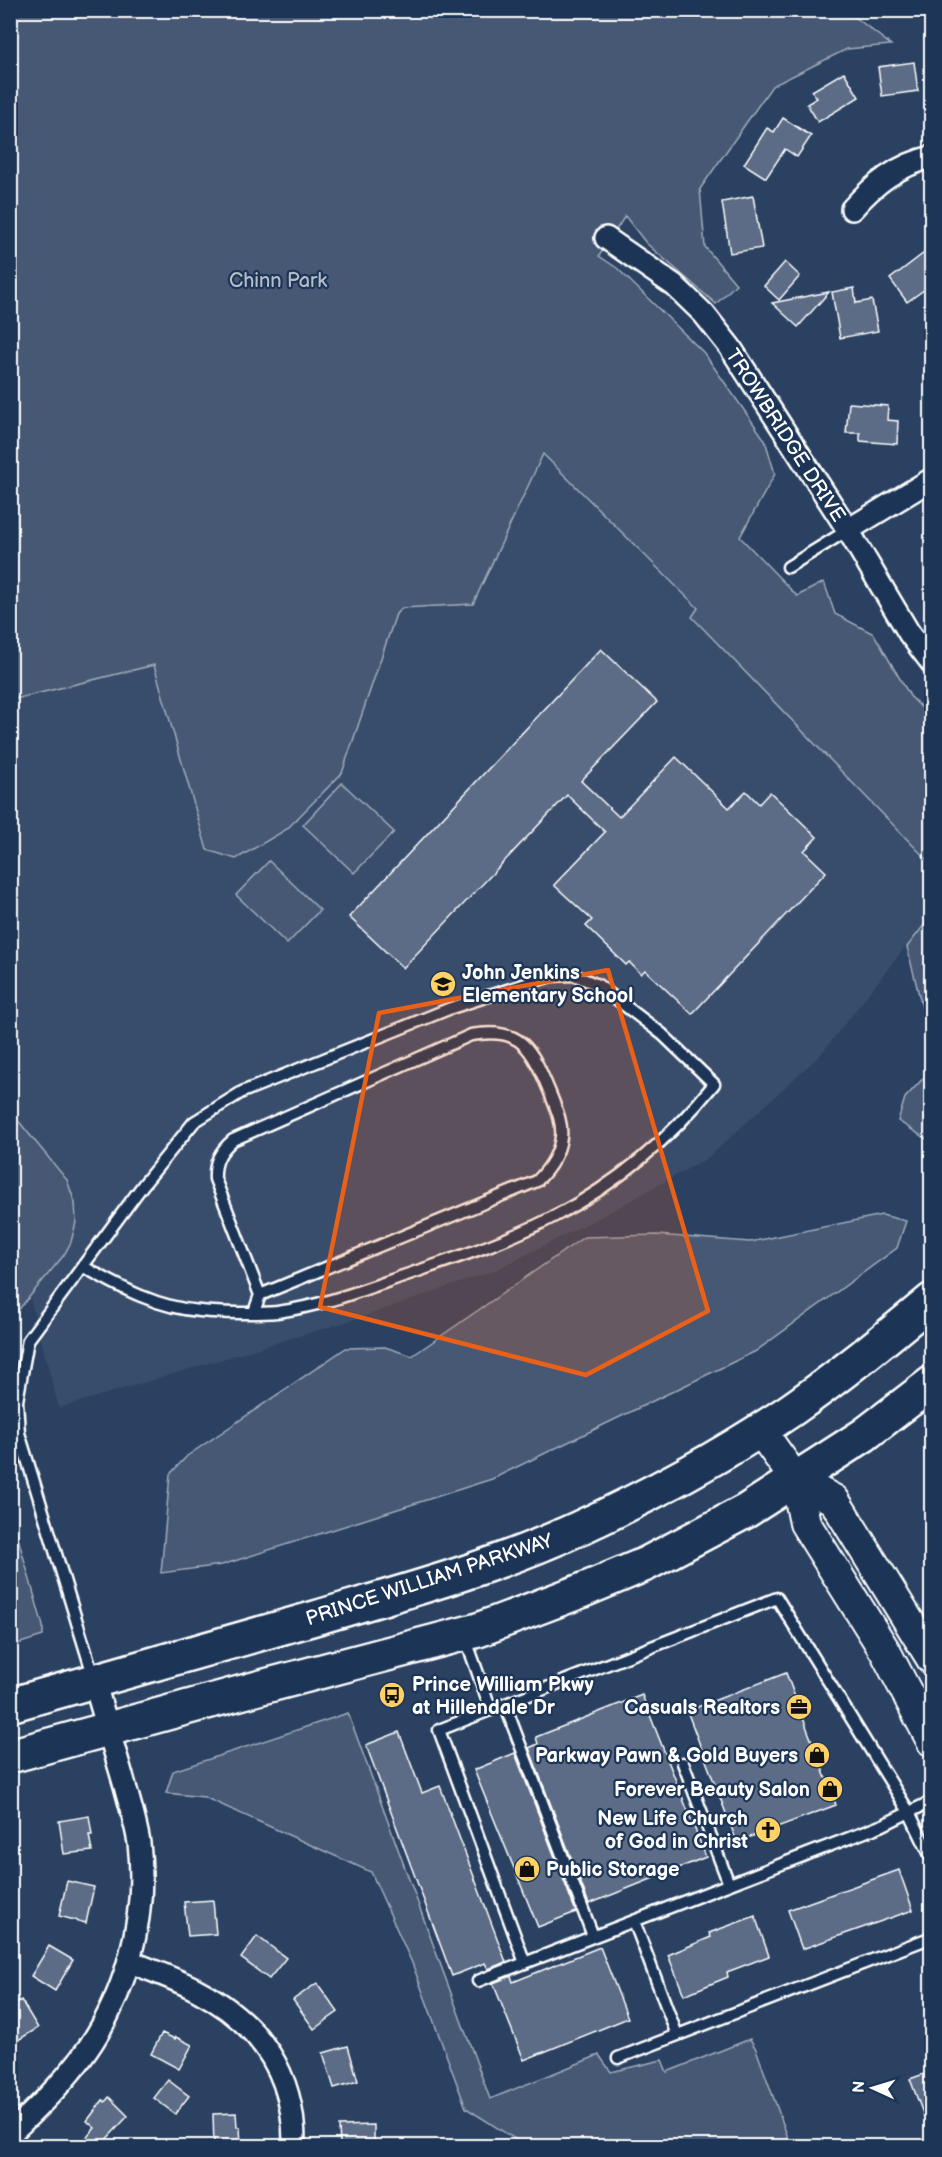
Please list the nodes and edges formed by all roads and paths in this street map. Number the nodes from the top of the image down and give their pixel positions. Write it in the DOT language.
graph roads {
  1 [pos="932,157"];
  2 [pos="852,209"];
  3 [pos="606,238"];
  4 [pos="932,479"];
  5 [pos="848,530"];
  6 [pos="788,567"];
  7 [pos="932,663"];
  8 [pos="82,1266"];
  9 [pos="260,1295"];
  10 [pos="932,1300"];
  11 [pos="254,1312"];
  12 [pos="932,1383"];
  13 [pos="760,1431"];
  14 [pos="796,1480"];
  15 [pos="464,1633"];
  16 [pos="932,1659"];
  17 [pos="94,1681"];
  18 [pos="10,1705"];
  19 [pos="505,1705"];
  20 [pos="491,1710"];
  21 [pos="107,1729"];
  22 [pos="932,1741"];
  23 [pos="10,1756"];
  24 [pos="683,1763"];
  25 [pos="932,1801"];
  26 [pos="909,1812"];
  27 [pos="932,1859"];
  28 [pos="729,1884"];
  29 [pos="634,1921"];
  30 [pos="593,1936"];
  31 [pos="932,1937"];
  32 [pos="129,1961"];
  33 [pos="525,1963"];
  34 [pos="478,1981"];
  35 [pos="677,2035"];
  36 [pos="618,2058"];
  37 [pos="11,2133"];
  38 [pos="294,2146"];
  1 -- 2 [label="street"];
  3 -- 5 [label="street, TROWBRIDGE DRIVE"];
  4 -- 5 [label="street"];
  5 -- 6 [label="lane"];
  5 -- 7 [label="street, TROWBRIDGE DRIVE"];
  8 -- 11 [label="lane"];
  8 -- 11 [label="lane"];
  8 -- 17 [label="lane"];
  9 -- 9 [label="lane"];
  9 -- 11 [label="lane"];
  10 -- 13 [label="highway, PRINCE WILLIAM PARKWAY"];
  12 -- 14 [label="highway"];
  13 -- 14 [label="main road"];
  13 -- 17 [label="highway, PRINCE WILLIAM PARKWAY"];
  14 -- 15 [label="highway"];
  14 -- 16 [label="main road"];
  14 -- 22 [label="main road"];
  15 -- 20 [label="lane"];
  15 -- 21 [label="highway"];
  17 -- 18 [label="highway, PRINCE WILLIAM PARKWAY"];
  17 -- 21 [label="street"];
  19 -- 20 [label="lane"];
  19 -- 26 [label="lane"];
  19 -- 30 [label="lane"];
  20 -- 33 [label="lane"];
  21 -- 23 [label="highway"];
  21 -- 32 [label="street"];
  24 -- 28 [label="lane"];
  25 -- 26 [label="lane"];
  26 -- 27 [label="lane"];
  26 -- 28 [label="lane"];
  28 -- 29 [label="lane"];
  29 -- 30 [label="lane"];
  29 -- 35 [label="lane"];
  30 -- 33 [label="lane"];
  31 -- 35 [label="lane"];
  32 -- 37 [label="street"];
  32 -- 38 [label="street"];
  33 -- 34 [label="lane"];
  35 -- 36 [label="lane"];
}
